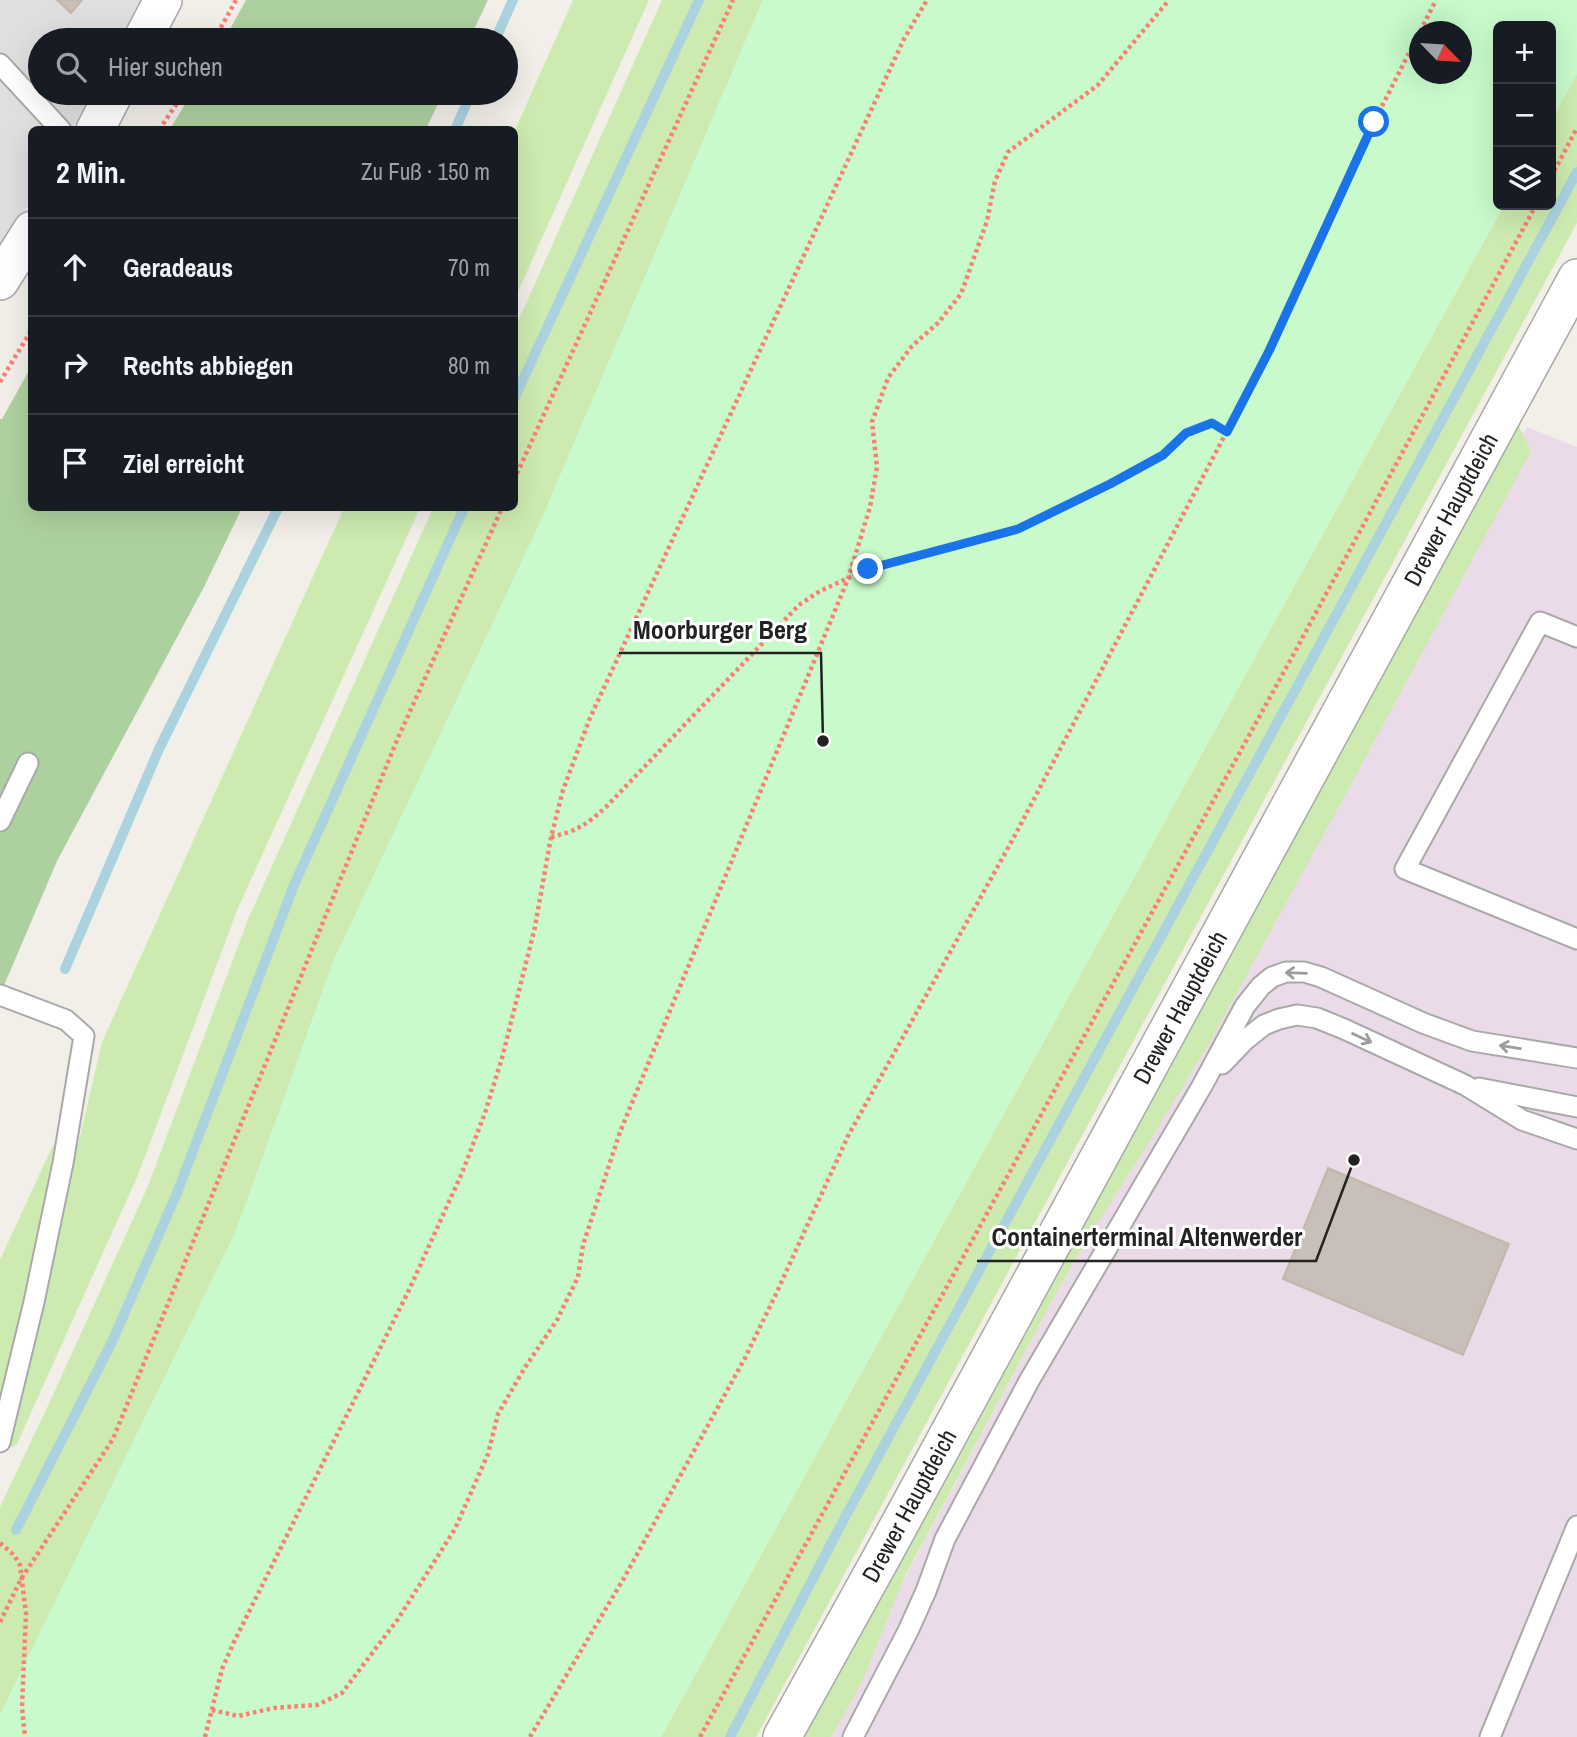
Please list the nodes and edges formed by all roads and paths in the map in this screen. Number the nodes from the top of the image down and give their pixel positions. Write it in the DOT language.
graph roads {
  1 [pos="163,0"];
  2 [pos="236,0"];
  3 [pos="733,0"];
  4 [pos="927,0"];
  5 [pos="1169,0"];
  6 [pos="1436,0"];
  7 [pos="148,28"];
  8 [pos="221,28"];
  9 [pos="0,64"];
  10 [pos="28,94"];
  11 [pos="38,105"];
  12 [pos="108,105"];
  13 [pos="176,105"];
  14 [pos="57,126"];
  15 [pos="97,126"];
  16 [pos="162,126"];
  17 [pos="1577,128"];
  18 [pos="1556,168"];
  19 [pos="1533,210"];
  20 [pos="28,236"];
  21 [pos="1577,278"];
  22 [pos="0,281"];
  23 [pos="28,336"];
  24 [pos="0,382"];
  25 [pos="1227,432"];
  26 [pos="518,471"];
  27 [pos="501,511"];
  28 [pos="848,579"];
  29 [pos="1577,637"];
  30 [pos="27,763"];
  31 [pos="0,821"];
  32 [pos="551,837"];
  33 [pos="1577,939"];
  34 [pos="0,995"];
  35 [pos="1577,1058"];
  36 [pos="1465,1085"];
  37 [pos="1202,1086"];
  38 [pos="1577,1107"];
  39 [pos="1577,1139"];
  40 [pos="0,1442"];
  41 [pos="1577,1526"];
  42 [pos="0,1543"];
  43 [pos="21,1579"];
  44 [pos="0,1622"];
  45 [pos="212,1710"];
  46 [pos="25,1737"];
  47 [pos="205,1737"];
  48 [pos="530,1737"];
  49 [pos="700,1737"];
  50 [pos="782,1737"];
  51 [pos="853,1737"];
  52 [pos="1490,1737"];
  1 -- 7 [label="street"];
  2 -- 8 [label="path"];
  3 -- 26 [label="path"];
  4 -- 32 [label="path"];
  5 -- 28 [label="path"];
  6 -- 25 [label="path"];
  9 -- 10 [label="lane"];
  11 -- 14 [label="lane"];
  12 -- 15 [label="street"];
  13 -- 16 [label="path"];
  17 -- 18 [label="path"];
  19 -- 49 [label="path"];
  20 -- 22 [label="street"];
  21 -- 50 [label="street, Drewer Hauptdeich"];
  23 -- 24 [label="path"];
  25 -- 28 [label="path"];
  25 -- 48 [label="path"];
  27 -- 43 [label="path"];
  28 -- 32 [label="path"];
  28 -- 45 [label="path"];
  29 -- 33 [label="lane"];
  30 -- 31 [label="lane"];
  32 -- 45 [label="path"];
  34 -- 40 [label="lane"];
  35 -- 37 [label="lane, one-way"];
  37 -- 36 [label="lane, one-way"];
  36 -- 38 [label="lane"];
  36 -- 39 [label="lane"];
  37 -- 51 [label="lane"];
  41 -- 52 [label="lane"];
  42 -- 43 [label="path"];
  43 -- 44 [label="path"];
  43 -- 46 [label="path"];
  45 -- 47 [label="path"];
}
